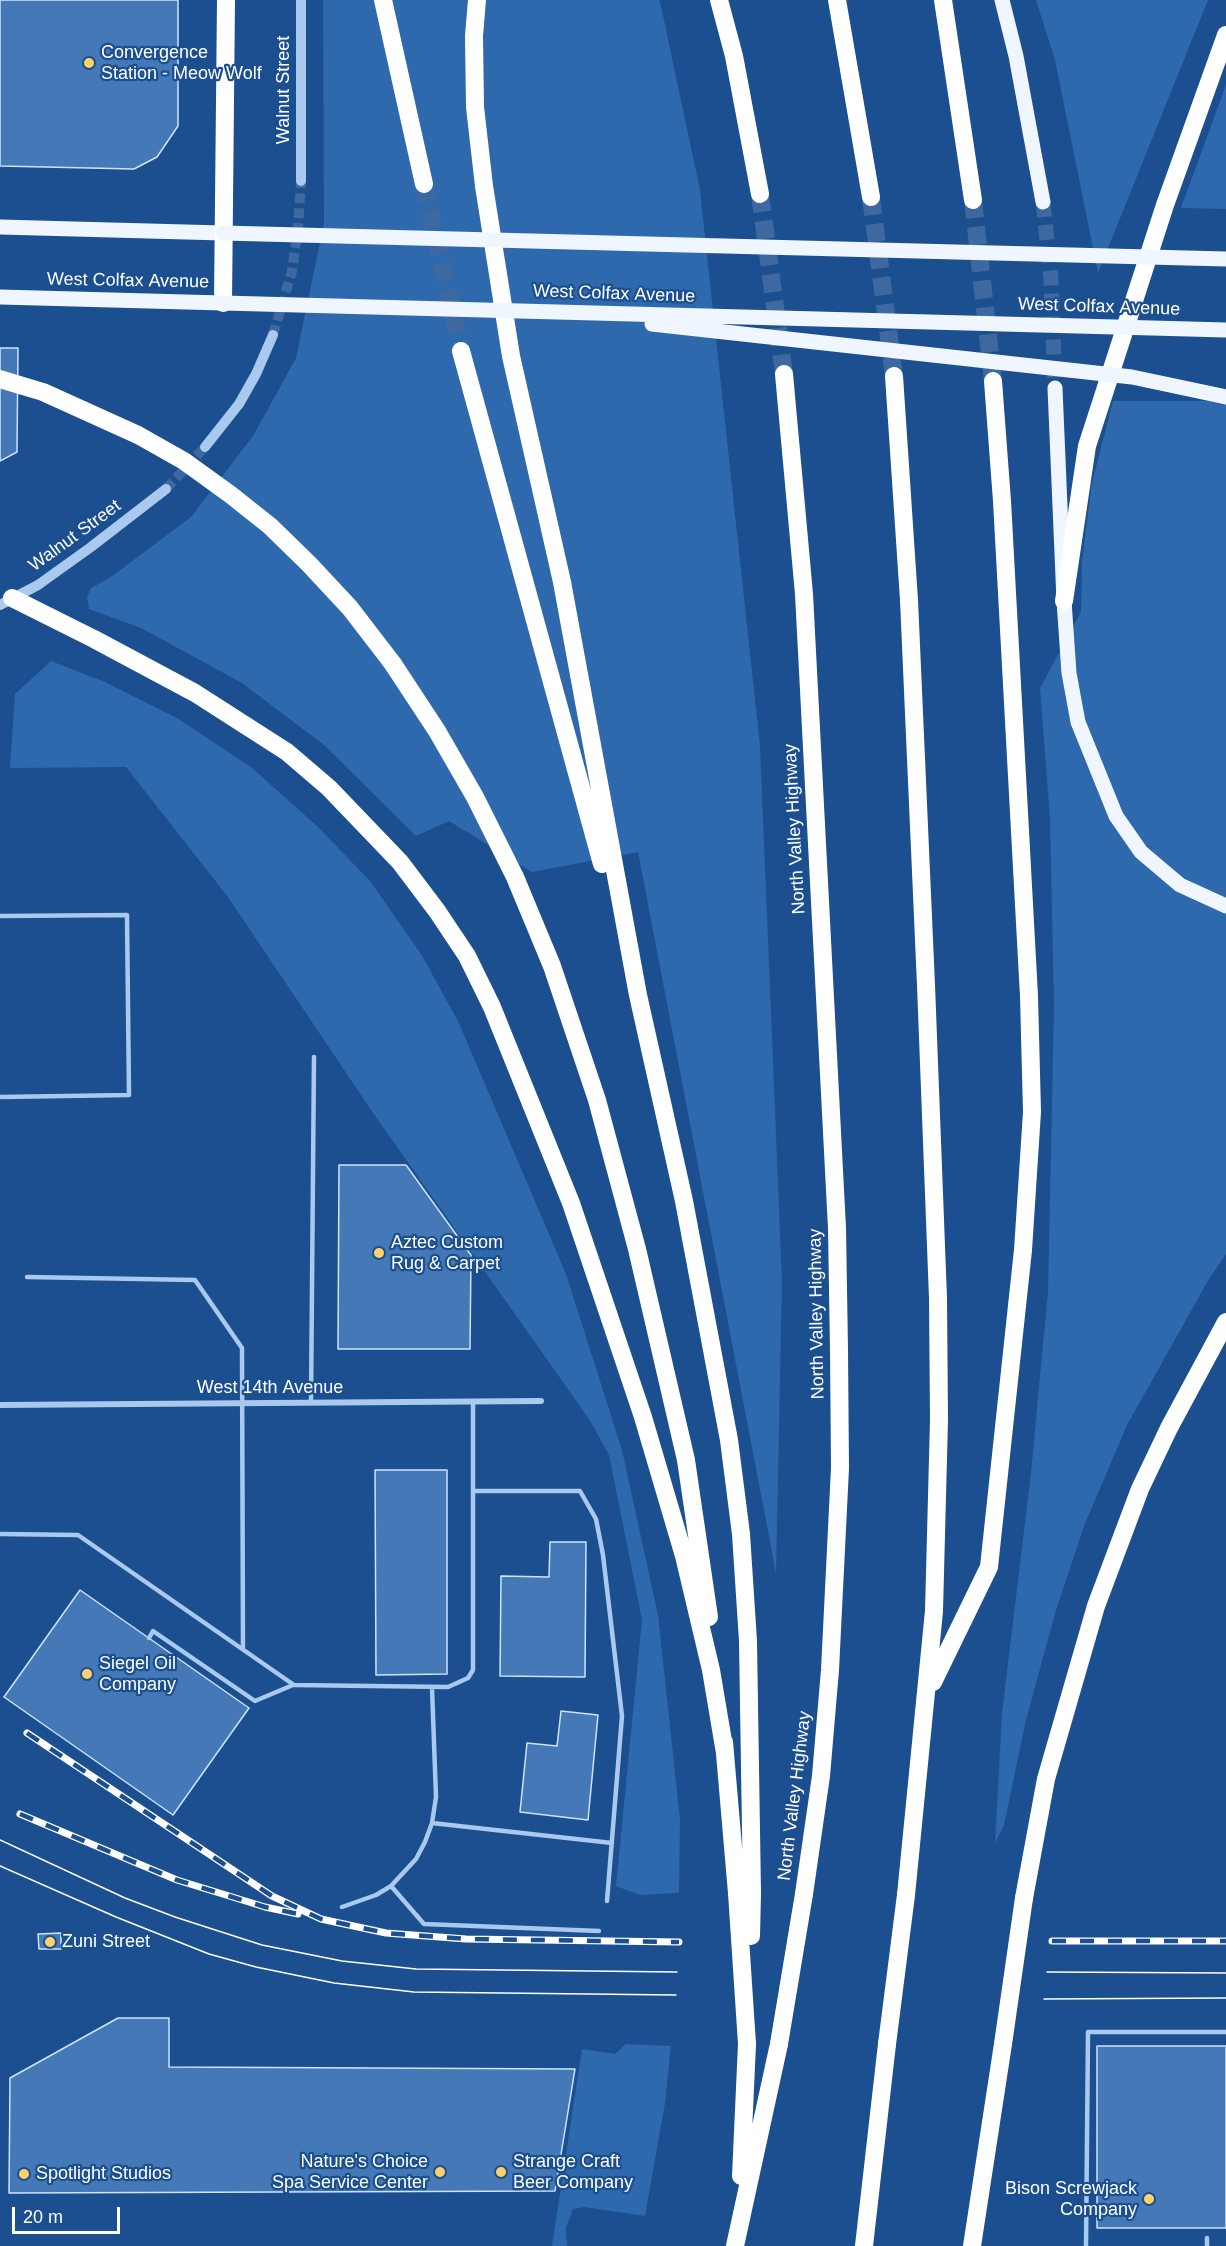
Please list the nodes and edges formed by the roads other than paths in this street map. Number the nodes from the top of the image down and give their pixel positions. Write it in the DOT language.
graph roads {
  1 [pos="226,0"];
  2 [pos="301,0"];
  3 [pos="382,0"];
  4 [pos="477,0"];
  5 [pos="719,0"];
  6 [pos="837,0"];
  7 [pos="943,0"];
  8 [pos="1002,0"];
  9 [pos="1226,35"];
  10 [pos="301,181"];
  11 [pos="424,184"];
  12 [pos="760,194"];
  13 [pos="871,197"];
  14 [pos="973,200"];
  15 [pos="1043,202"];
  16 [pos="0,227"];
  17 [pos="223,233"];
  18 [pos="1226,259"];
  19 [pos="0,297"];
  20 [pos="223,303"];
  21 [pos="547,312"];
  22 [pos="1226,330"];
  23 [pos="273,335"];
  24 [pos="461,351"];
  25 [pos="784,374"];
  26 [pos="894,376"];
  27 [pos="0,379"];
  28 [pos="993,381"];
  29 [pos="1055,388"];
  30 [pos="1226,397"];
  31 [pos="205,447"];
  32 [pos="166,489"];
  33 [pos="1064,601"];
  34 [pos="6,602"];
  35 [pos="1226,906"];
  36 [pos="0,916"];
  37 [pos="638,995"];
  38 [pos="314,1056"];
  39 [pos="0,1097"];
  40 [pos="27,1277"];
  41 [pos="1226,1322"];
  42 [pos="473,1401"];
  43 [pos="541,1401"];
  44 [pos="311,1402"];
  45 [pos="242,1403"];
  46 [pos="0,1405"];
  47 [pos="474,1491"];
  48 [pos="0,1534"];
  49 [pos="149,1638"];
  50 [pos="243,1649"];
  51 [pos="294,1684"];
  52 [pos="432,1688"];
  53 [pos="928,1692"];
  54 [pos="725,1753"];
  55 [pos="432,1823"];
  56 [pos="612,1843"];
  57 [pos="391,1886"];
  58 [pos="745,1893"];
  59 [pos="607,1901"];
  60 [pos="342,1907"];
  61 [pos="599,1931"];
  62 [pos="1226,2032"];
  63 [pos="737,2238"];
  64 [pos="1207,2238"];
  65 [pos="865,2241"];
  66 [pos="972,2245"];
  67 [pos="1086,2246"];
  68 [pos="1207,2246"];
  1 -- 17 [label="highway"];
  2 -- 10 [label="street, Walnut Street"];
  3 -- 11 [label="highway"];
  4 -- 37 [label="highway"];
  5 -- 12 [label="highway"];
  6 -- 13 [label="highway"];
  7 -- 14 [label="highway"];
  8 -- 15 [label="main road"];
  9 -- 33 [label="highway"];
  16 -- 17 [label="main road"];
  17 -- 18 [label="main road, bridge"];
  17 -- 20 [label="highway"];
  19 -- 20 [label="main road, West Colfax Avenue, bridge"];
  20 -- 21 [label="main road, West Colfax Avenue, bridge"];
  21 -- 22 [label="main road, West Colfax Avenue, bridge"];
  21 -- 30 [label="main road, bridge"];
  23 -- 31 [label="street"];
  24 -- 37 [label="highway"];
  25 -- 63 [label="highway, North Valley Highway, bridge"];
  26 -- 53 [label="highway"];
  27 -- 54 [label="highway, bridge"];
  28 -- 53 [label="highway"];
  29 -- 33 [label="main road"];
  32 -- 34 [label="street, Walnut Street"];
  33 -- 35 [label="main road"];
  34 -- 54 [label="highway"];
  36 -- 39 [label="lane"];
  37 -- 58 [label="highway"];
  38 -- 44 [label="lane"];
  40 -- 45 [label="lane"];
  41 -- 66 [label="highway, bridge"];
  42 -- 43 [label="street, West 14th Avenue"];
  42 -- 44 [label="street, West 14th Avenue"];
  42 -- 47 [label="lane"];
  44 -- 45 [label="street, West 14th Avenue"];
  45 -- 46 [label="street, West 14th Avenue"];
  45 -- 50 [label="lane"];
  47 -- 52 [label="lane"];
  47 -- 56 [label="lane"];
  48 -- 50 [label="lane"];
  49 -- 51 [label="lane"];
  50 -- 51 [label="lane"];
  51 -- 52 [label="lane"];
  52 -- 55 [label="lane"];
  53 -- 65 [label="highway, bridge"];
  54 -- 58 [label="highway"];
  55 -- 56 [label="lane"];
  55 -- 57 [label="lane"];
  56 -- 59 [label="lane"];
  57 -- 60 [label="lane"];
  57 -- 61 [label="lane"];
  58 -- 63 [label="highway, bridge"];
  62 -- 67 [label="lane"];
  64 -- 68 [label="lane"];
}
